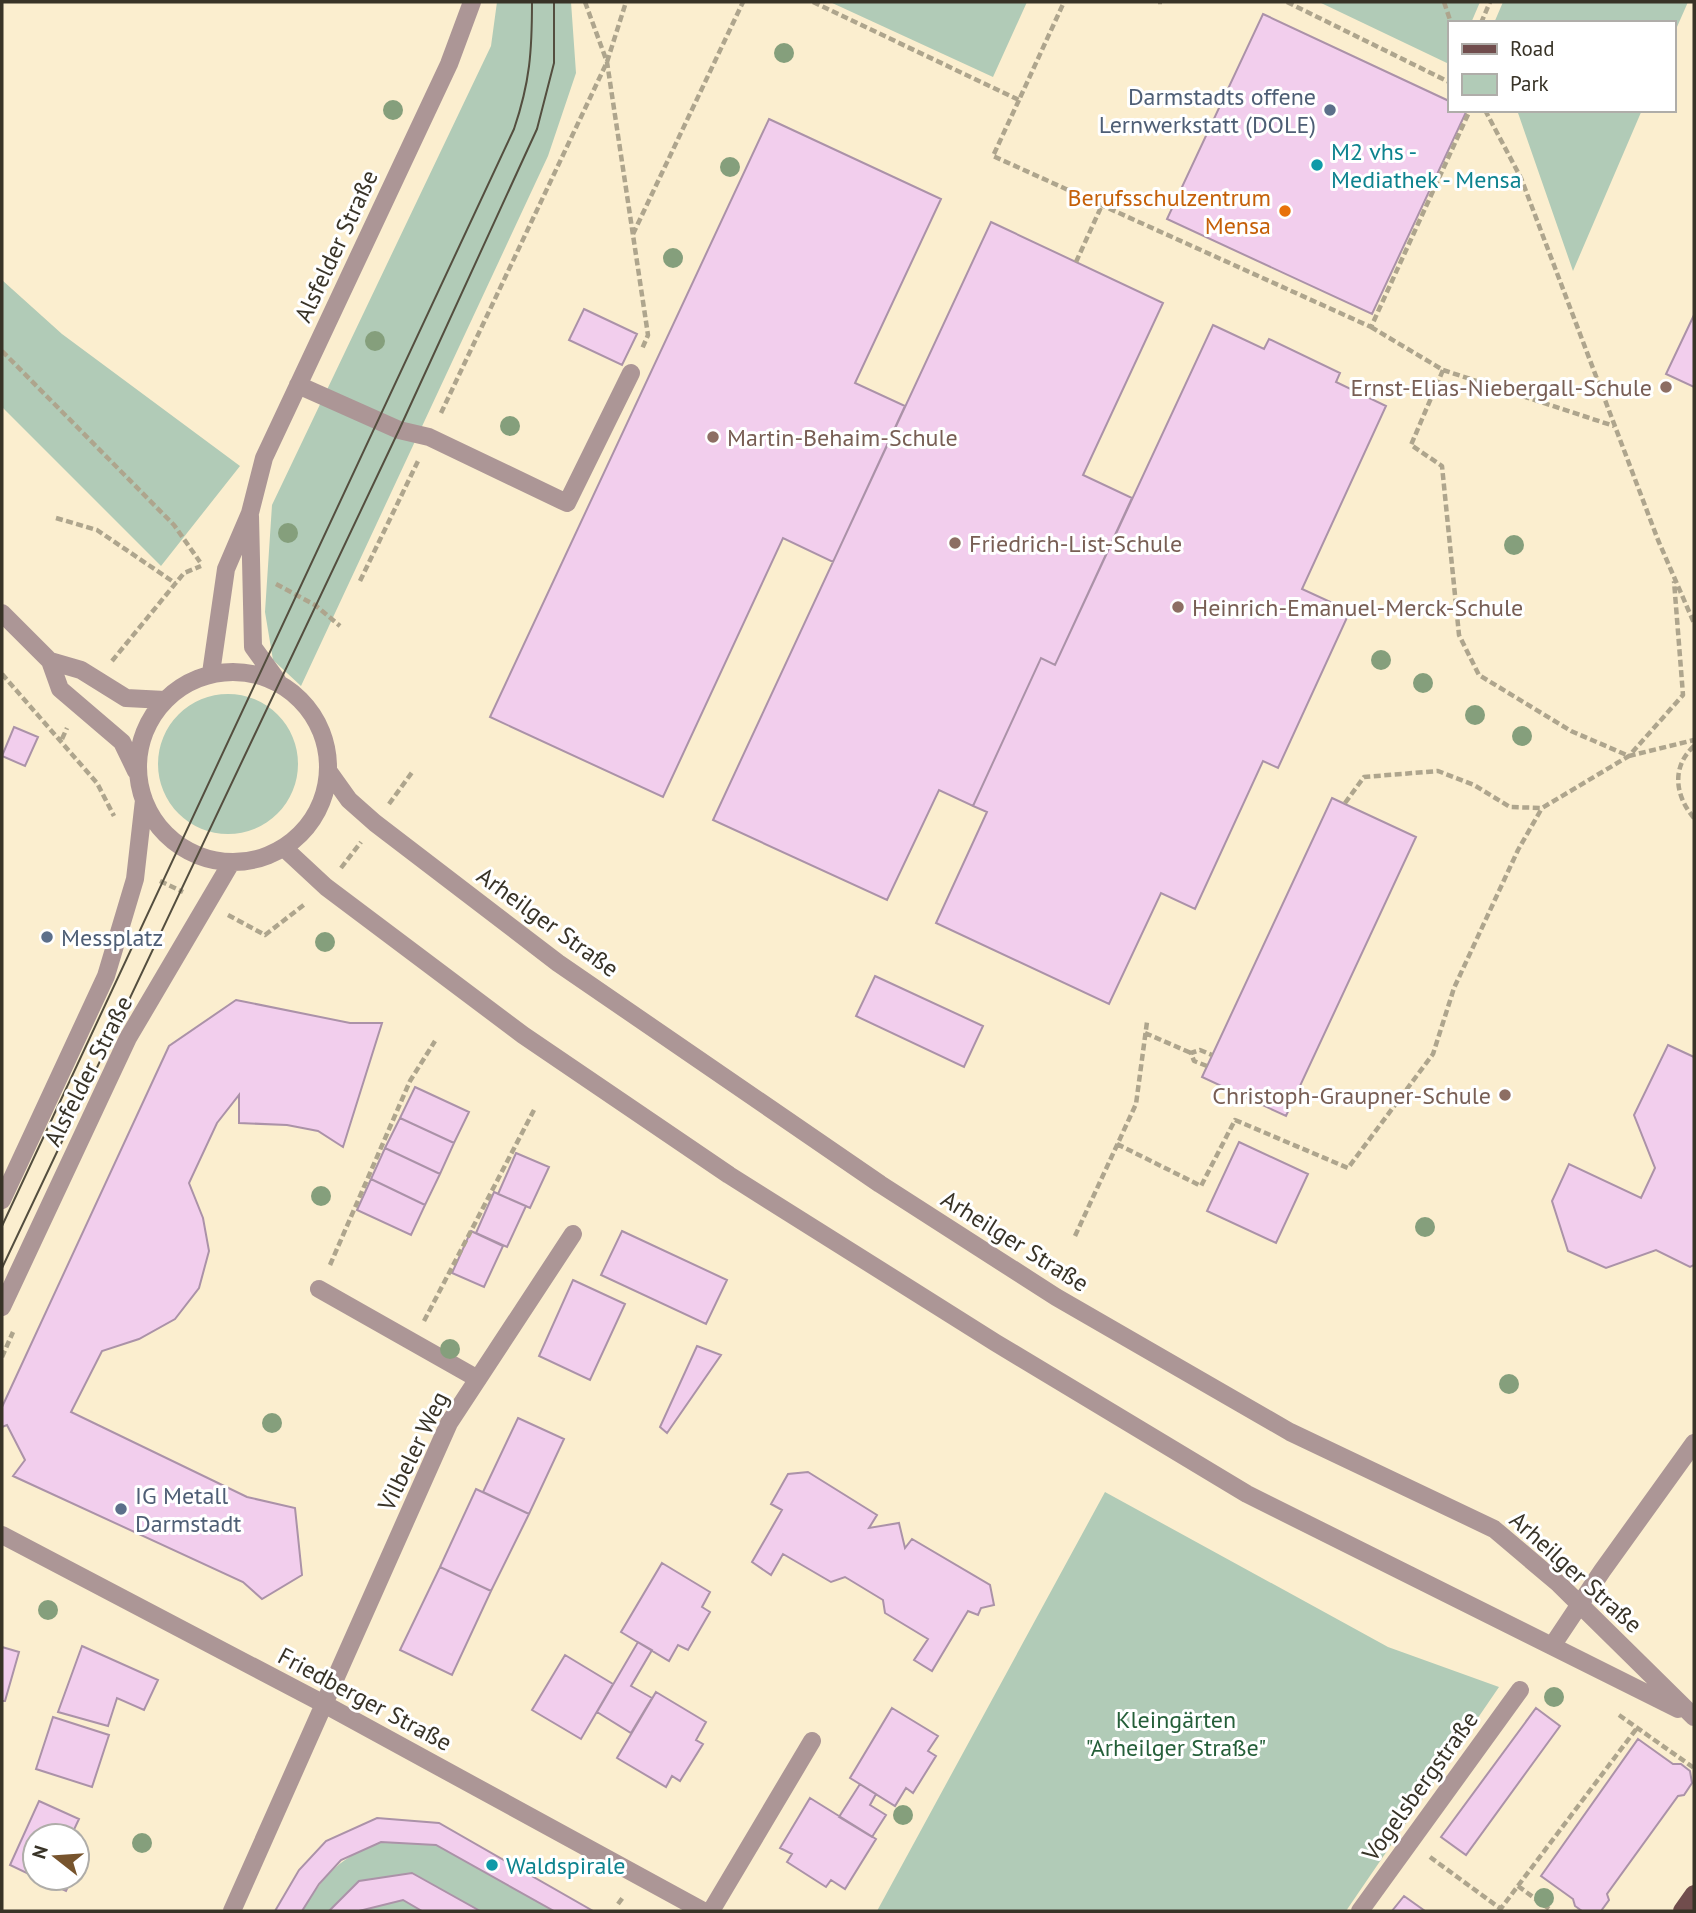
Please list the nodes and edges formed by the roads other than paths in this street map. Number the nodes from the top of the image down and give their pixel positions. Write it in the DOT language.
graph roads {
  1 [pos="472,2"];
  2 [pos="631,373"];
  3 [pos="298,386"];
  4 [pos="250,513"];
  5 [pos="2,613"];
  6 [pos="50,661"];
  7 [pos="211,673"];
  8 [pos="279,683"];
  9 [pos="165,700"];
  10 [pos="329,772"];
  11 [pos="138,774"];
  12 [pos="144,800"];
  13 [pos="284,848"];
  14 [pos="231,863"];
  15 [pos="2,1200"];
  16 [pos="573,1234"];
  17 [pos="319,1289"];
  18 [pos="2,1307"];
  19 [pos="478,1379"];
  20 [pos="1694,1443"];
  21 [pos="2,1535"];
  22 [pos="1579,1603"];
  23 [pos="1552,1646"];
  24 [pos="1520,1690"];
  25 [pos="324,1704"];
  26 [pos="1694,1716"];
  27 [pos="812,1741"];
  28 [pos="1694,1895"];
  29 [pos="232,1911"];
  30 [pos="703,1911"];
  31 [pos="711,1911"];
  32 [pos="1360,1911"];
  33 [pos="1682,1911"];
  1 -- 3 [label="street, Alsfelder Straße"];
  2 -- 3 [label="street"];
  3 -- 4 [label="street, Alsfelder Straße"];
  4 -- 7 [label="street, Alsfelder Straße"];
  4 -- 8 [label="street, Alsfelder Straße"];
  5 -- 6 [label="street, Arheilger Straße"];
  6 -- 9 [label="street, Arheilger Straße"];
  6 -- 11 [label="street, Arheilger Straße"];
  7 -- 8 [label="street, Arheilger Straße"];
  7 -- 9 [label="street, Arheilger Straße"];
  8 -- 10 [label="street, Arheilger Straße"];
  9 -- 11 [label="street, Arheilger Straße"];
  10 -- 13 [label="street, Arheilger Straße"];
  10 -- 22 [label="street, Arheilger Straße"];
  11 -- 12 [label="street, Arheilger Straße"];
  12 -- 14 [label="street, Arheilger Straße"];
  12 -- 15 [label="street, Alsfelder Straße"];
  13 -- 14 [label="street, Arheilger Straße"];
  13 -- 23 [label="street, Arheilger Straße"];
  14 -- 18 [label="street, Alsfelder Straße"];
  16 -- 19 [label="street, Vilbeler Weg"];
  17 -- 19 [label="street"];
  19 -- 25 [label="street, Vilbeler Weg"];
  20 -- 22 [label="street"];
  21 -- 25 [label="street, Friedberger Straße"];
  22 -- 23 [label="street"];
  22 -- 26 [label="street, Arheilger Straße"];
  23 -- 26 [label="street, Arheilger Straße"];
  24 -- 32 [label="street, Vogelsbergstraße"];
  25 -- 29 [label="street, Vilbeler Weg"];
  25 -- 30 [label="street, Friedberger Straße"];
  27 -- 31 [label="street"];
  28 -- 33 [label="main road"];
}
